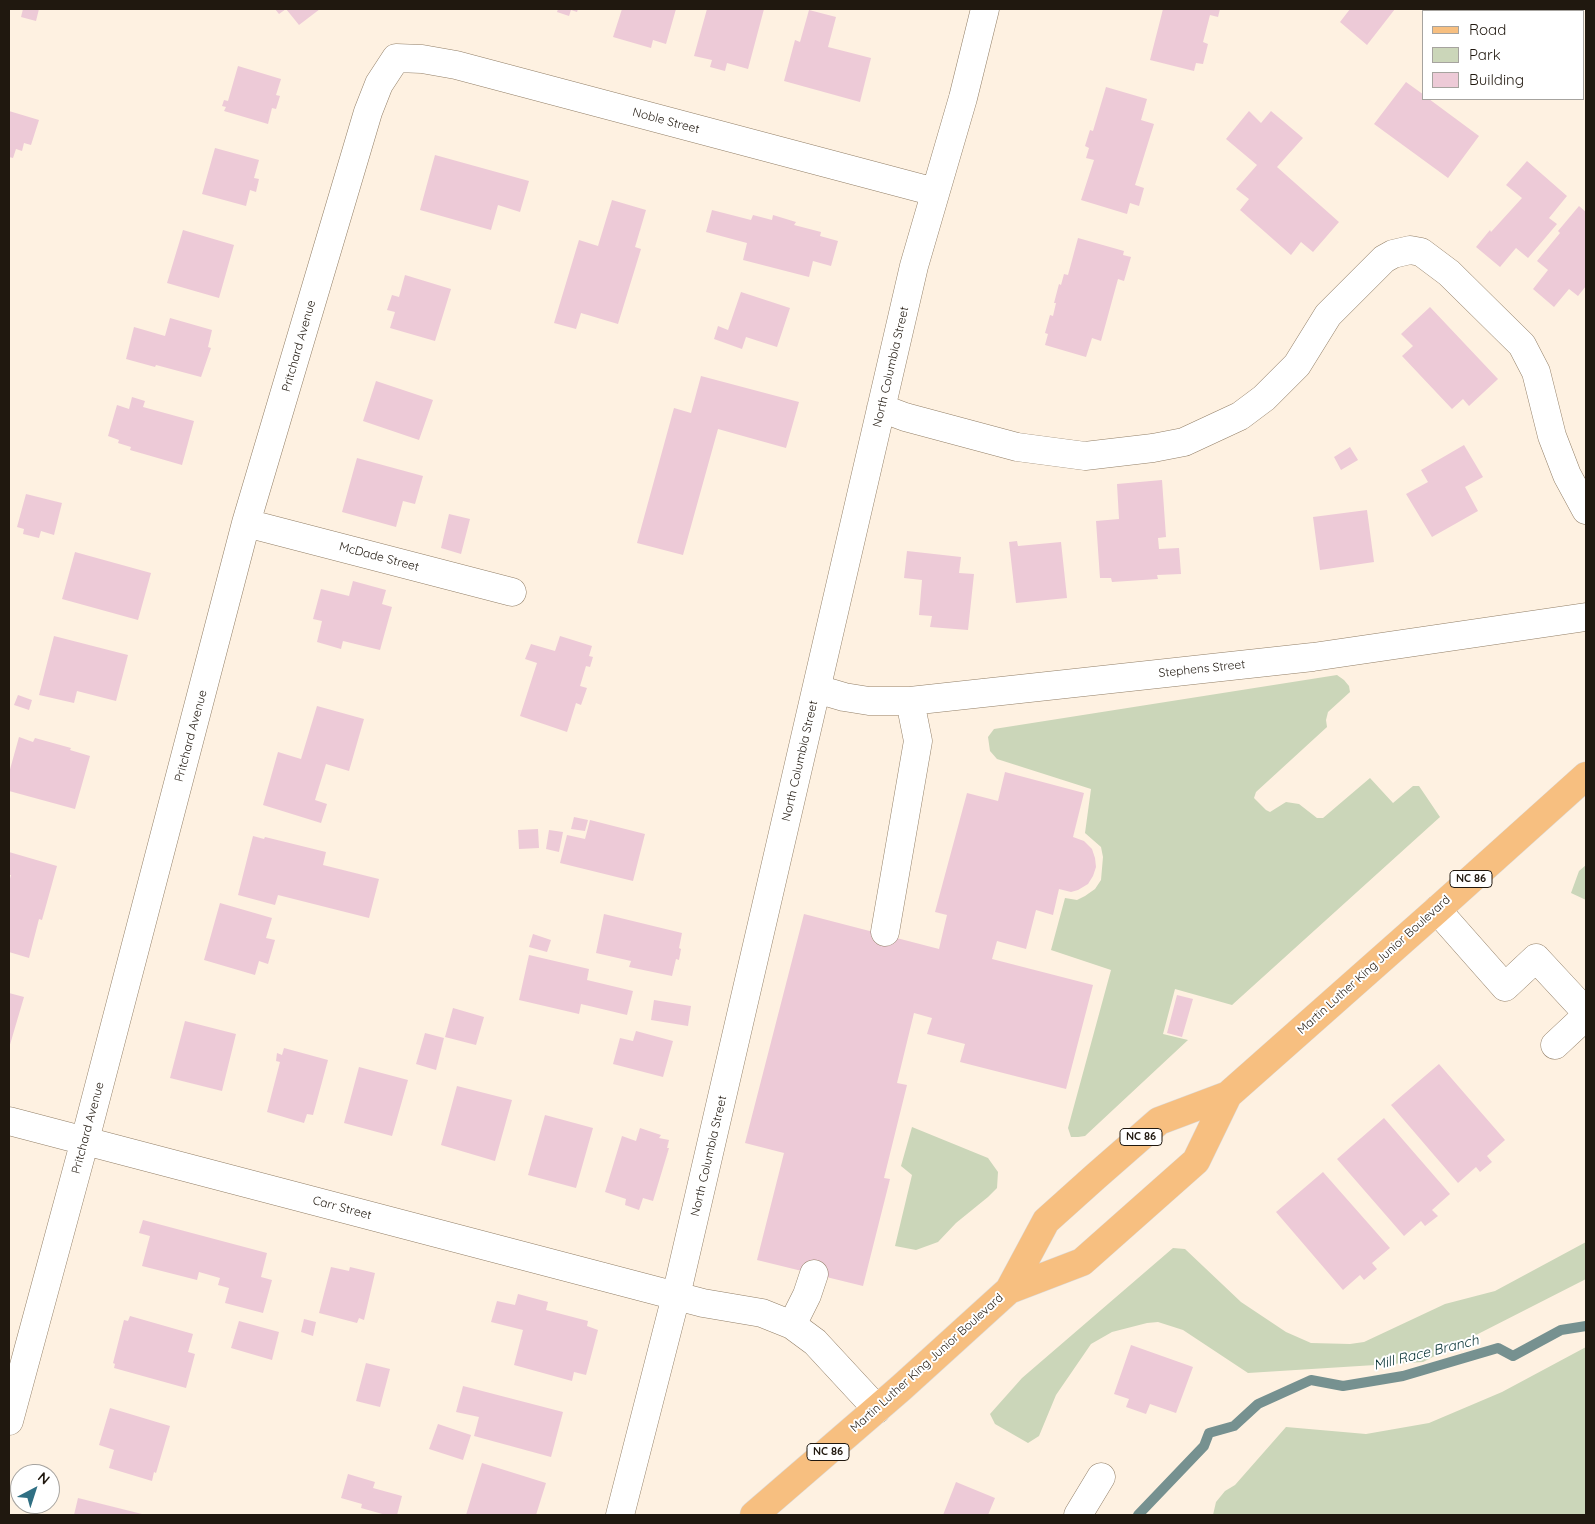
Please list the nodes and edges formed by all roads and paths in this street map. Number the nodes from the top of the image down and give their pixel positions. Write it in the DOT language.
graph roads {
  1 [pos="985,9"];
  2 [pos="396,58"];
  3 [pos="935,192"];
  4 [pos="881,408"];
  5 [pos="1586,510"];
  6 [pos="246,522"];
  7 [pos="512,592"];
  8 [pos="1586,617"];
  9 [pos="817,689"];
  10 [pos="910,701"];
  11 [pos="1586,776"];
  12 [pos="1437,910"];
  13 [pos="884,932"];
  14 [pos="1586,1014"];
  15 [pos="1555,1045"];
  16 [pos="1228,1094"];
  17 [pos="9,1121"];
  18 [pos="85,1140"];
  19 [pos="814,1274"];
  20 [pos="1008,1290"];
  21 [pos="676,1296"];
  22 [pos="792,1325"];
  23 [pos="877,1409"];
  24 [pos="9,1421"];
  25 [pos="1101,1477"];
  26 [pos="620,1515"];
  27 [pos="754,1515"];
  28 [pos="1078,1515"];
  1 -- 3 [label="street, North Columbia Street"];
  2 -- 3 [label="street, Noble Street"];
  2 -- 6 [label="street, Pritchard Avenue"];
  3 -- 4 [label="street, North Columbia Street"];
  4 -- 5 [label="street"];
  4 -- 9 [label="street, North Columbia Street"];
  6 -- 7 [label="street, McDade Street"];
  6 -- 18 [label="street, Pritchard Avenue"];
  8 -- 10 [label="street, Stephens Street"];
  9 -- 10 [label="street, Stephens Street"];
  9 -- 21 [label="street, North Columbia Street"];
  10 -- 13 [label="street"];
  11 -- 12 [label="main road, Martin Luther King Junior Boulevard / NC 86"];
  12 -- 14 [label="street"];
  12 -- 16 [label="main road, Martin Luther King Junior Boulevard / NC 86"];
  14 -- 15 [label="street"];
  16 -- 20 [label="main road, Martin Luther King Junior Boulevard / NC 86"];
  16 -- 20 [label="main road, Martin Luther King Junior Boulevard / NC 86"];
  17 -- 18 [label="street, Carr Street"];
  18 -- 21 [label="street, Carr Street"];
  18 -- 24 [label="street, Pritchard Avenue"];
  19 -- 22 [label="street"];
  20 -- 23 [label="main road, Martin Luther King Junior Boulevard / NC 86"];
  21 -- 22 [label="street, Carr Street"];
  21 -- 26 [label="street, North Columbia Street"];
  22 -- 23 [label="street, Carr Street"];
  23 -- 27 [label="main road, Martin Luther King Junior Boulevard / NC 86"];
  25 -- 28 [label="street"];
}
